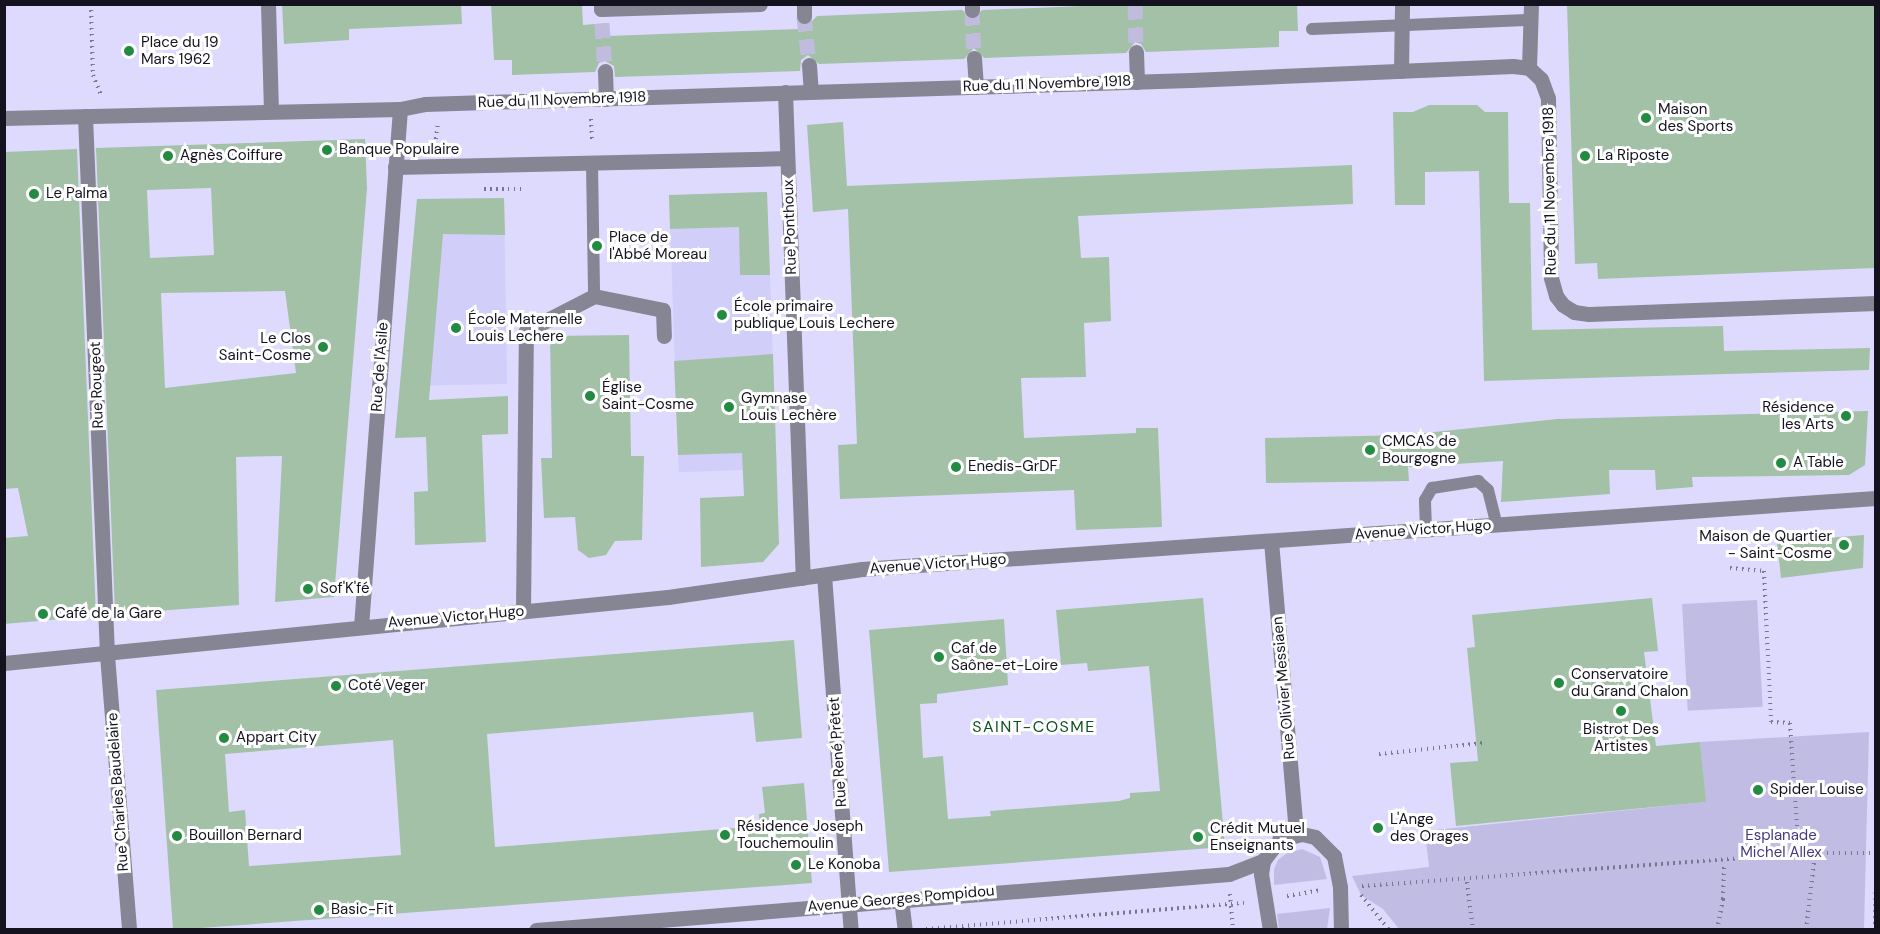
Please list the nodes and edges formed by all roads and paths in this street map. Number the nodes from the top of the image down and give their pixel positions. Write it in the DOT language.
graph roads {
  1 [pos="91,4"];
  2 [pos="268,4"];
  3 [pos="760,4"];
  4 [pos="1402,4"];
  5 [pos="601,12"];
  6 [pos="1531,12"];
  7 [pos="1400,25"];
  8 [pos="1312,29"];
  9 [pos="1136,52"];
  10 [pos="974,58"];
  11 [pos="809,65"];
  12 [pos="1529,68"];
  13 [pos="1401,70"];
  14 [pos="605,72"];
  15 [pos="1137,82"];
  16 [pos="976,87"];
  17 [pos="811,91"];
  18 [pos="785,92"];
  19 [pos="598,100"];
  20 [pos="400,109"];
  21 [pos="272,110"];
  22 [pos="108,115"];
  23 [pos="85,116"];
  24 [pos="4,118"];
  25 [pos="788,158"];
  26 [pos="592,163"];
  27 [pos="395,167"];
  28 [pos="594,296"];
  29 [pos="1875,303"];
  30 [pos="664,336"];
  31 [pos="1875,498"];
  32 [pos="1497,525"];
  33 [pos="1426,530"];
  34 [pos="1271,541"];
  35 [pos="1730,568"];
  36 [pos="824,574"];
  37 [pos="804,578"];
  38 [pos="523,611"];
  39 [pos="362,626"];
  40 [pos="107,655"];
  41 [pos="4,663"];
  42 [pos="1483,743"];
  43 [pos="1379,754"];
  44 [pos="1296,835"];
  45 [pos="1875,853"];
  46 [pos="1815,854"];
  47 [pos="1799,855"];
  48 [pos="1263,861"];
  49 [pos="1724,863"];
  50 [pos="1229,874"];
  51 [pos="1467,882"];
  52 [pos="1346,887"];
  53 [pos="1875,891"];
  54 [pos="902,899"];
  55 [pos="1266,900"];
  56 [pos="849,903"];
  57 [pos="1231,905"];
  58 [pos="129,930"];
  59 [pos="536,930"];
  60 [pos="851,930"];
  61 [pos="904,930"];
  62 [pos="919,930"];
  63 [pos="1233,930"];
  64 [pos="1270,930"];
  65 [pos="1341,930"];
  66 [pos="1389,930"];
  67 [pos="1473,930"];
  68 [pos="1717,930"];
  69 [pos="1806,930"];
  70 [pos="1875,930"];
  1 -- 22 [label="path"];
  2 -- 21 [label="street"];
  3 -- 5 [label="street"];
  4 -- 7 [label="street"];
  6 -- 7 [label="lane"];
  6 -- 12 [label="street"];
  7 -- 8 [label="lane"];
  7 -- 13 [label="street"];
  9 -- 15 [label="street"];
  10 -- 16 [label="street"];
  11 -- 17 [label="street"];
  12 -- 13 [label="street, Rue du 11 Novembre 1918"];
  12 -- 29 [label="street, Rue du 11 Novembre 1918"];
  13 -- 15 [label="street, Rue du 11 Novembre 1918"];
  14 -- 19 [label="street"];
  15 -- 16 [label="street, Rue du 11 Novembre 1918"];
  16 -- 17 [label="street, Rue du 11 Novembre 1918"];
  17 -- 18 [label="street, Rue du 11 Novembre 1918"];
  18 -- 19 [label="street, Rue du 11 Novembre 1918"];
  18 -- 25 [label="street, Rue Ponthoux"];
  19 -- 20 [label="street, Rue du 11 Novembre 1918"];
  19 -- 26 [label="path"];
  20 -- 21 [label="street, Rue du 11 Novembre 1918"];
  20 -- 27 [label="street, Rue de l'Asile"];
  21 -- 22 [label="street, Rue du 11 Novembre 1918"];
  22 -- 23 [label="street, Rue du 11 Novembre 1918"];
  23 -- 24 [label="street, Rue du 11 Novembre 1918"];
  23 -- 40 [label="street, Rue Rougeot"];
  25 -- 26 [label="street"];
  25 -- 37 [label="street, Rue Ponthoux"];
  26 -- 27 [label="street"];
  26 -- 28 [label="lane"];
  27 -- 39 [label="street, Rue de l'Asile"];
  28 -- 30 [label="street"];
  28 -- 38 [label="street"];
  31 -- 32 [label="street, Avenue Victor Hugo"];
  32 -- 33 [label="street, Avenue Victor Hugo"];
  32 -- 33 [label="lane"];
  33 -- 34 [label="street, Avenue Victor Hugo"];
  34 -- 36 [label="street, Avenue Victor Hugo"];
  34 -- 44 [label="street, Rue Olivier Messiaen"];
  35 -- 47 [label="path"];
  36 -- 37 [label="street, Avenue Victor Hugo"];
  36 -- 56 [label="street, Rue René Prêtet"];
  37 -- 38 [label="street, Avenue Victor Hugo"];
  38 -- 39 [label="street, Avenue Victor Hugo"];
  39 -- 40 [label="street, Avenue Victor Hugo"];
  40 -- 41 [label="street, Avenue Victor Hugo"];
  40 -- 58 [label="street, Rue Charles Baudelaire"];
  42 -- 43 [label="path"];
  44 -- 48 [label="street"];
  44 -- 52 [label="street"];
  45 -- 46 [label="path"];
  46 -- 47 [label="path"];
  46 -- 69 [label="path"];
  47 -- 49 [label="path"];
  48 -- 50 [label="street, Avenue Georges Pompidou"];
  48 -- 55 [label="street"];
  49 -- 51 [label="path"];
  49 -- 68 [label="path"];
  50 -- 54 [label="street, Avenue Georges Pompidou"];
  50 -- 57 [label="path"];
  51 -- 52 [label="path"];
  51 -- 67 [label="path"];
  52 -- 55 [label="path"];
  52 -- 65 [label="street"];
  52 -- 66 [label="path"];
  53 -- 70 [label="path"];
  54 -- 56 [label="street, Avenue Georges Pompidou"];
  54 -- 61 [label="street"];
  55 -- 57 [label="path"];
  55 -- 64 [label="street"];
  56 -- 59 [label="street, Avenue Georges Pompidou"];
  56 -- 60 [label="street, Rue René Prêtet"];
  57 -- 62 [label="path"];
  57 -- 63 [label="path"];
}
